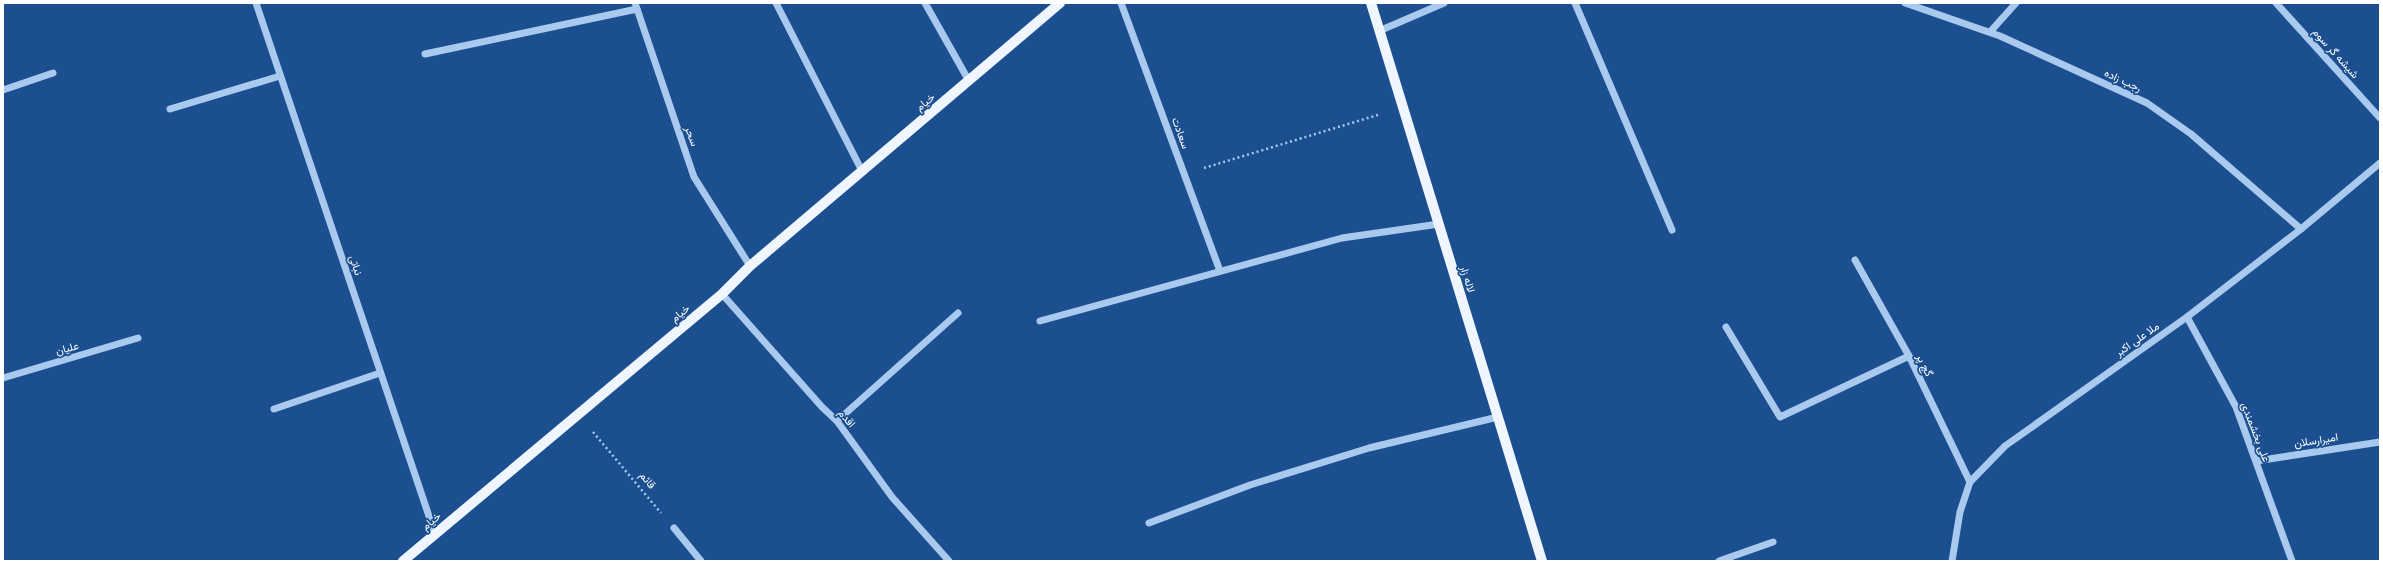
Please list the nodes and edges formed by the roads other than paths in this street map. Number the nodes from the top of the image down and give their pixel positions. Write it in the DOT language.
graph roads {
  1 [pos="256,3"];
  2 [pos="776,3"];
  3 [pos="925,3"];
  4 [pos="1060,3"];
  5 [pos="1121,3"];
  6 [pos="1371,3"];
  7 [pos="1444,3"];
  8 [pos="1575,3"];
  9 [pos="1905,3"];
  10 [pos="2016,3"];
  11 [pos="2276,3"];
  12 [pos="636,6"];
  13 [pos="1380,31"];
  14 [pos="1990,32"];
  15 [pos="425,54"];
  16 [pos="53,73"];
  17 [pos="280,76"];
  18 [pos="969,80"];
  19 [pos="3,90"];
  20 [pos="170,109"];
  21 [pos="2380,118"];
  22 [pos="2380,163"];
  23 [pos="862,171"];
  24 [pos="1439,224"];
  25 [pos="2301,229"];
  26 [pos="1672,230"];
  27 [pos="1855,260"];
  28 [pos="750,266"];
  29 [pos="1220,271"];
  30 [pos="722,294"];
  31 [pos="958,313"];
  32 [pos="2187,317"];
  33 [pos="1040,321"];
  34 [pos="1726,327"];
  35 [pos="138,338"];
  36 [pos="1909,356"];
  37 [pos="380,373"];
  38 [pos="3,378"];
  39 [pos="274,410"];
  40 [pos="1498,417"];
  41 [pos="837,421"];
  42 [pos="2380,442"];
  43 [pos="2256,460"];
  44 [pos="1970,482"];
  45 [pos="1149,523"];
  46 [pos="674,528"];
  47 [pos="435,534"];
  48 [pos="1773,542"];
  49 [pos="403,561"];
  50 [pos="701,561"];
  51 [pos="949,561"];
  52 [pos="1542,561"];
  53 [pos="1719,561"];
  54 [pos="1952,561"];
  55 [pos="2292,561"];
  1 -- 17 [label="street, نباتی"];
  2 -- 23 [label="street"];
  3 -- 18 [label="street"];
  4 -- 18 [label="main road, خیام"];
  5 -- 29 [label="street, سعادت"];
  6 -- 13 [label="main road, لاله زار"];
  7 -- 13 [label="street"];
  8 -- 26 [label="street"];
  9 -- 14 [label="street, رجب زاده"];
  10 -- 14 [label="street"];
  11 -- 21 [label="street, شیشه گر سوم"];
  12 -- 15 [label="street"];
  12 -- 28 [label="street, سحر"];
  13 -- 24 [label="main road, لاله زار"];
  14 -- 25 [label="street, رجب زاده"];
  16 -- 19 [label="street"];
  17 -- 20 [label="street"];
  17 -- 37 [label="street, نباتی"];
  18 -- 23 [label="main road, خیام"];
  22 -- 25 [label="street, ملا علی اکبر"];
  23 -- 28 [label="main road, خیام"];
  24 -- 29 [label="street"];
  24 -- 40 [label="main road, لاله زار"];
  25 -- 32 [label="street, ملا علی اکبر"];
  27 -- 36 [label="street, گچ پر"];
  28 -- 30 [label="main road, خیام"];
  29 -- 33 [label="street"];
  30 -- 41 [label="street, اقدم"];
  30 -- 47 [label="main road, خیام"];
  31 -- 41 [label="street"];
  32 -- 43 [label="street, علی بخشمندی"];
  32 -- 44 [label="street, ملا علی اکبر"];
  34 -- 36 [label="street"];
  35 -- 38 [label="street, علیان"];
  36 -- 44 [label="street, گچ پر"];
  37 -- 39 [label="street"];
  37 -- 47 [label="street, نباتی"];
  40 -- 45 [label="street"];
  40 -- 52 [label="main road, لاله زار"];
  41 -- 51 [label="street, اقدم"];
  42 -- 43 [label="street, امیرارسلان"];
  43 -- 55 [label="street, علی بخشمندی"];
  44 -- 54 [label="street, ملا علی اکبر"];
  46 -- 50 [label="street"];
  47 -- 49 [label="main road, خیام"];
  48 -- 53 [label="street"];
}
